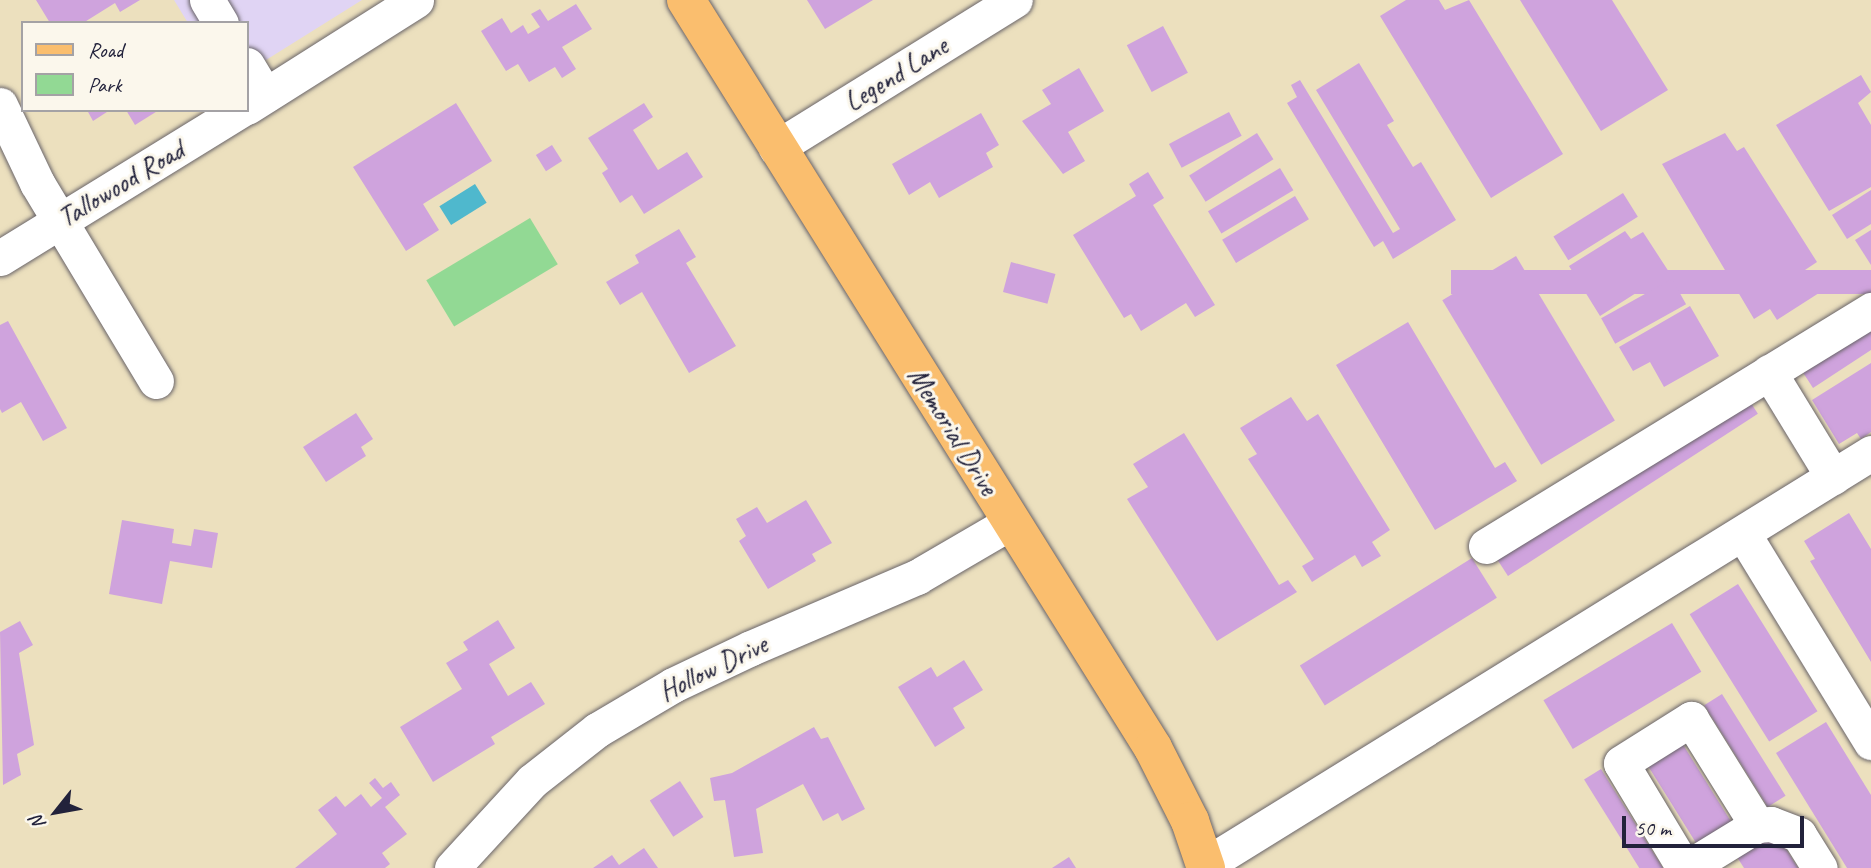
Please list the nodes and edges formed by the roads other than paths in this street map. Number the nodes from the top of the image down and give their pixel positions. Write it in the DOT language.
graph roads {
  1 [pos="207,0"];
  2 [pos="416,0"];
  3 [pos="686,0"];
  4 [pos="1015,0"];
  5 [pos="220,21"];
  6 [pos="248,75"];
  7 [pos="251,104"];
  8 [pos="0,105"];
  9 [pos="238,112"];
  10 [pos="776,148"];
  11 [pos="60,221"];
  12 [pos="0,258"];
  13 [pos="1871,310"];
  14 [pos="1769,372"];
  15 [pos="156,381"];
  16 [pos="1871,453"];
  17 [pos="1833,477"];
  18 [pos="1011,522"];
  19 [pos="1744,535"];
  20 [pos="1486,546"];
  21 [pos="1871,742"];
  22 [pos="1757,825"];
  23 [pos="1206,867"];
  24 [pos="452,868"];
  25 [pos="1686,868"];
  26 [pos="1820,868"];
  1 -- 5 [label="street"];
  2 -- 7 [label="street, Tallowood Road"];
  3 -- 10 [label="main road, Memorial Drive"];
  4 -- 10 [label="street, Legend Lane"];
  6 -- 7 [label="street"];
  8 -- 11 [label="street"];
  9 -- 11 [label="street, Tallowood Road"];
  10 -- 18 [label="main road, Memorial Drive"];
  11 -- 12 [label="street, Tallowood Road"];
  11 -- 15 [label="street"];
  13 -- 14 [label="street"];
  14 -- 17 [label="street"];
  14 -- 20 [label="street"];
  16 -- 17 [label="street"];
  17 -- 19 [label="street"];
  18 -- 23 [label="main road, Memorial Drive"];
  18 -- 24 [label="street, Hollow Drive"];
  19 -- 21 [label="street"];
  19 -- 23 [label="street"];
  22 -- 25 [label="street"];
  22 -- 25 [label="street"];
  22 -- 26 [label="street"];
}
